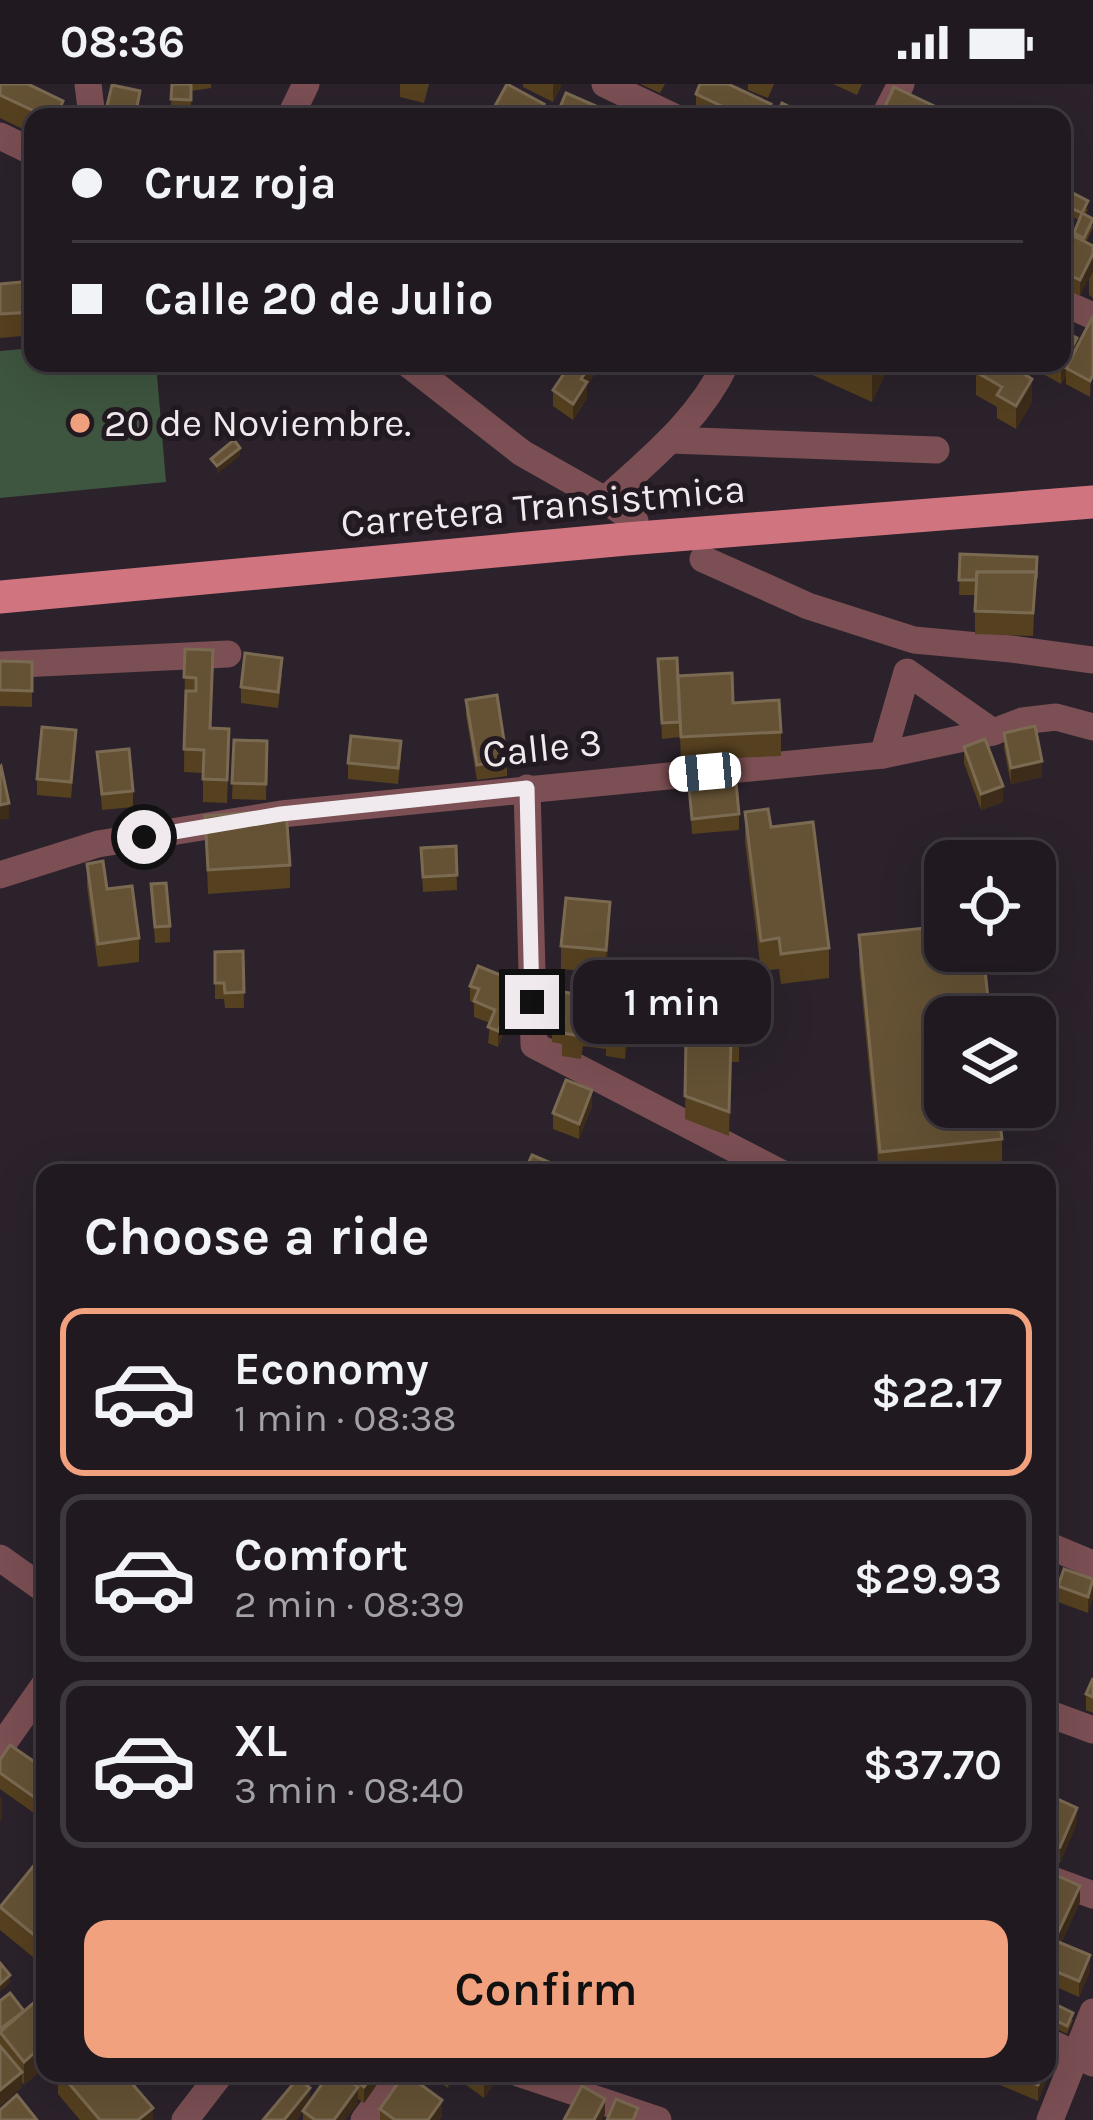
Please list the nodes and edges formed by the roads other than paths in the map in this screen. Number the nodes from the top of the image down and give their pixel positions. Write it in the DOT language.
graph roads {
  1 [pos="605,84"];
  2 [pos="655,108"];
  3 [pos="418,372"];
  4 [pos="722,372"];
  5 [pos="670,440"];
  6 [pos="936,450"];
  7 [pos="605,500"];
  8 [pos="1093,502"];
  9 [pos="631,530"];
  10 [pos="695,547"];
  11 [pos="0,597"];
  12 [pos="914,640"];
  13 [pos="228,654"];
  14 [pos="1093,660"];
  15 [pos="0,665"];
  16 [pos="908,672"];
  17 [pos="1093,727"];
  18 [pos="993,733"];
  19 [pos="883,755"];
  20 [pos="527,788"];
  21 [pos="0,875"];
  22 [pos="764,1164"];
  23 [pos="1056,1549"];
  24 [pos="0,1558"];
  25 [pos="1093,1564"];
  26 [pos="36,1584"];
  27 [pos="36,1697"];
  28 [pos="1056,1716"];
  29 [pos="1093,1730"];
  30 [pos="0,1748"];
  31 [pos="1056,1881"];
  32 [pos="1093,1895"];
  33 [pos="1093,2012"];
  34 [pos="1056,2045"];
  35 [pos="1084,2059"];
  36 [pos="214,2082"];
  37 [pos="392,2082"];
  38 [pos="542,2082"];
  39 [pos="574,2094"];
  40 [pos="184,2120"];
  41 [pos="364,2120"];
  42 [pos="561,2120"];
  43 [pos="658,2120"];
  44 [pos="1050,2120"];
  1 -- 2 [label="street"];
  3 -- 7 [label="street"];
  4 -- 5 [label="street"];
  5 -- 6 [label="street"];
  5 -- 7 [label="street"];
  7 -- 9 [label="street"];
  8 -- 10 [label="main road, Carretera Transistmica"];
  9 -- 10 [label="main road, Carretera Transistmica"];
  9 -- 11 [label="main road, Carretera Transistmica"];
  10 -- 12 [label="street"];
  12 -- 14 [label="street"];
  12 -- 16 [label="street"];
  13 -- 15 [label="street"];
  16 -- 18 [label="street"];
  16 -- 19 [label="street"];
  17 -- 18 [label="street, Calle 3"];
  18 -- 19 [label="street, Calle 3"];
  19 -- 20 [label="street, Calle 3"];
  20 -- 21 [label="street, Calle 3"];
  20 -- 22 [label="street"];
  23 -- 25 [label="street"];
  24 -- 26 [label="street"];
  27 -- 30 [label="street"];
  28 -- 29 [label="street"];
  31 -- 32 [label="street"];
  33 -- 35 [label="street"];
  34 -- 35 [label="street"];
  35 -- 44 [label="street"];
  36 -- 40 [label="street"];
  37 -- 41 [label="street"];
  38 -- 39 [label="street"];
  39 -- 42 [label="street"];
  39 -- 43 [label="street"];
}
